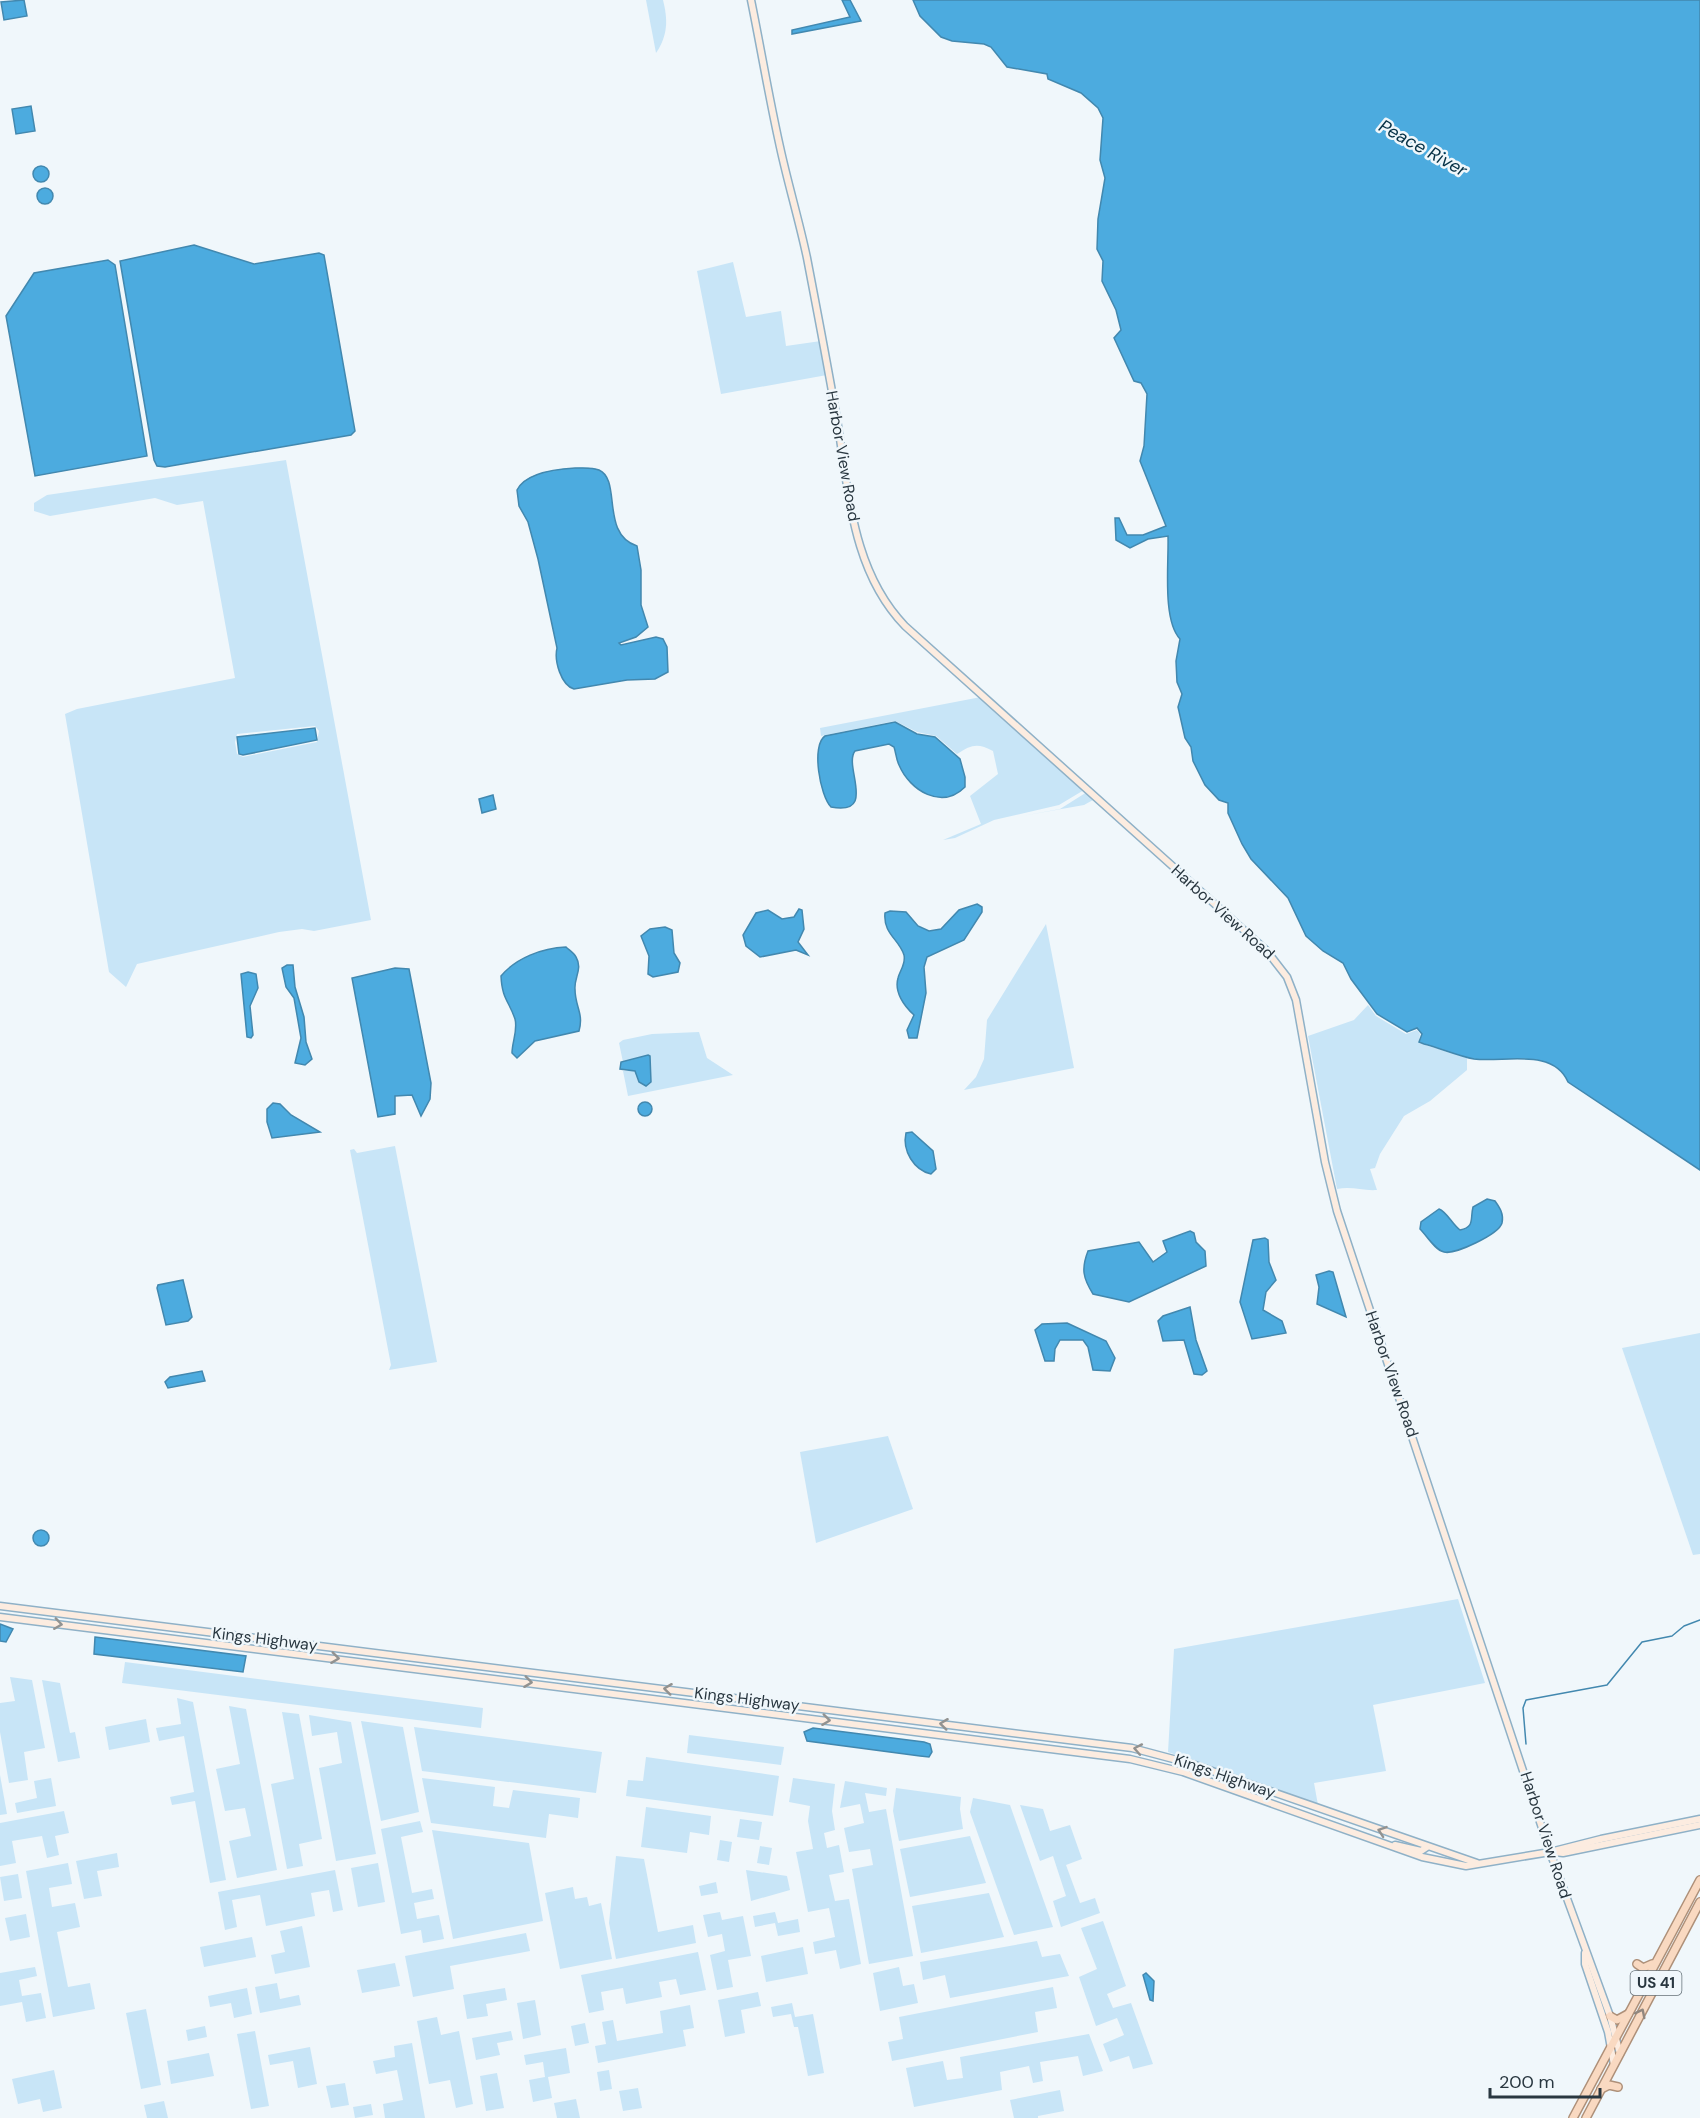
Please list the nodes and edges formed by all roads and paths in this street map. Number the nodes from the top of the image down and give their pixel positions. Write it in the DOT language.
graph roads {
  1 [pos="751,0"];
  2 [pos="0,1606"];
  3 [pos="0,1617"];
  4 [pos="1700,1819"];
  5 [pos="1350,1820"];
  6 [pos="1700,1825"];
  7 [pos="1672,1828"];
  8 [pos="1346,1831"];
  9 [pos="1388,1846"];
  10 [pos="1428,1847"];
  11 [pos="1550,1852"];
  12 [pos="1450,1855"];
  13 [pos="1426,1858"];
  14 [pos="1477,1863"];
  15 [pos="1700,1880"];
  16 [pos="1700,1902"];
  17 [pos="1683,1910"];
  18 [pos="1683,1933"];
  19 [pos="1585,1952"];
  20 [pos="1655,1962"];
  21 [pos="1637,1964"];
  22 [pos="1628,2014"];
  23 [pos="1610,2016"];
  24 [pos="1616,2036"];
  25 [pos="1612,2045"];
  26 [pos="1620,2054"];
  27 [pos="1614,2065"];
  28 [pos="1618,2087"];
  29 [pos="1601,2089"];
  30 [pos="1573,2118"];
  31 [pos="1586,2118"];
  1 -- 11 [label="main road, Harbor View Road"];
  5 -- 2 [label="main road, Kings Highway, one-way"];
  3 -- 8 [label="main road, Kings Highway, one-way"];
  4 -- 7 [label="main road, Kings Highway"];
  5 -- 8 [label="main road"];
  10 -- 5 [label="main road, Kings Highway, one-way"];
  6 -- 7 [label="main road, Kings Highway"];
  7 -- 11 [label="main road, Kings Highway"];
  8 -- 9 [label="main road, Kings Highway"];
  9 -- 10 [label="main road"];
  9 -- 13 [label="main road, Kings Highway"];
  10 -- 12 [label="main road, Kings Highway"];
  11 -- 14 [label="main road, Kings Highway"];
  11 -- 19 [label="main road, Harbor View Road"];
  12 -- 13 [label="main road"];
  12 -- 14 [label="main road, Kings Highway"];
  13 -- 14 [label="main road, Kings Highway"];
  15 -- 17 [label="main road, US 41"];
  16 -- 18 [label="main road, US 41"];
  17 -- 18 [label="main road"];
  17 -- 20 [label="main road, US 41"];
  26 -- 18 [label="main road, US 41, one-way"];
  19 -- 23 [label="main road, Harbor View Road"];
  19 -- 25 [label="main road, Harbor View Road"];
  20 -- 21 [label="main road"];
  20 -- 22 [label="main road, US 41"];
  22 -- 23 [label="main road"];
  22 -- 24 [label="main road, US 41"];
  23 -- 24 [label="main road, Harbor View Road"];
  24 -- 25 [label="main road, US 41"];
  24 -- 26 [label="main road, Harbor View Road"];
  25 -- 27 [label="main road, Harbor View Road"];
  25 -- 30 [label="main road, US 41"];
  26 -- 27 [label="main road, US 41"];
  27 -- 29 [label="main road, US 41"];
  28 -- 29 [label="main road"];
  29 -- 31 [label="main road, US 41"];
}
